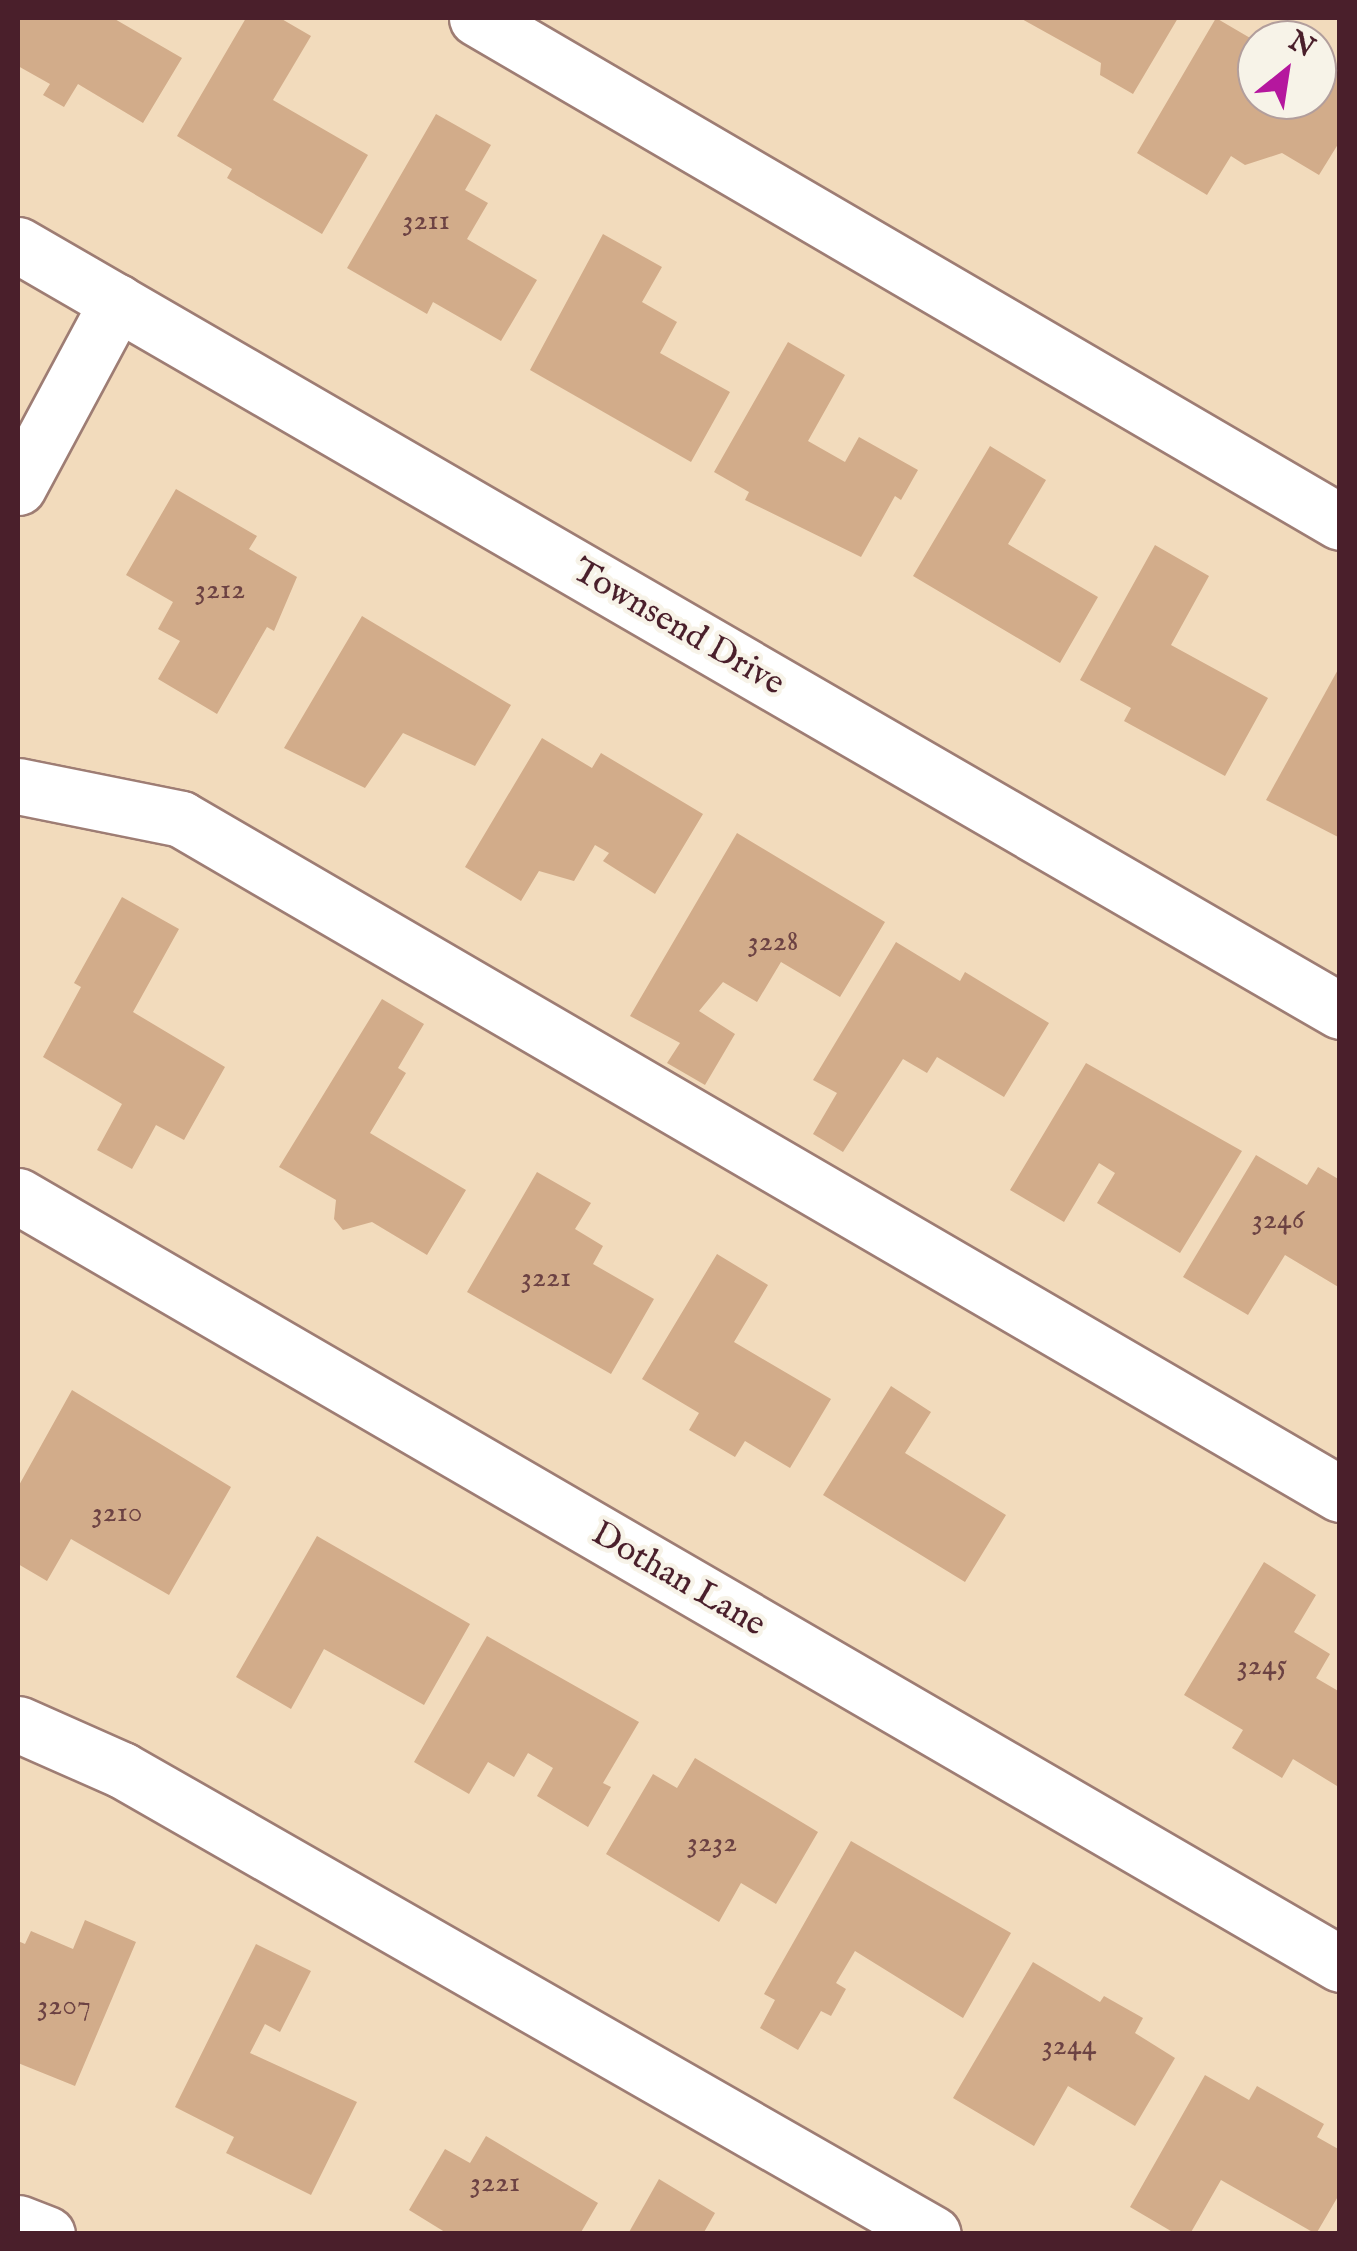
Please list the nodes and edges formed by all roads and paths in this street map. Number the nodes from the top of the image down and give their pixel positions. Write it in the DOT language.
graph roads {
  1 [pos="477,18"];
  2 [pos="18,245"];
  3 [pos="117,302"];
  4 [pos="18,486"];
  5 [pos="1340,522"];
  6 [pos="18,786"];
  7 [pos="1340,1011"];
  8 [pos="18,1196"];
  9 [pos="1340,1494"];
  10 [pos="18,1724"];
  11 [pos="1340,1964"];
  12 [pos="18,2223"];
  13 [pos="47,2234"];
  14 [pos="933,2234"];
  1 -- 5 [label="street"];
  2 -- 3 [label="street, Townsend Drive"];
  3 -- 4 [label="street"];
  3 -- 7 [label="street, Townsend Drive"];
  6 -- 9 [label="street"];
  8 -- 11 [label="street, Dothan Lane"];
  10 -- 14 [label="street"];
  12 -- 13 [label="street"];
}
